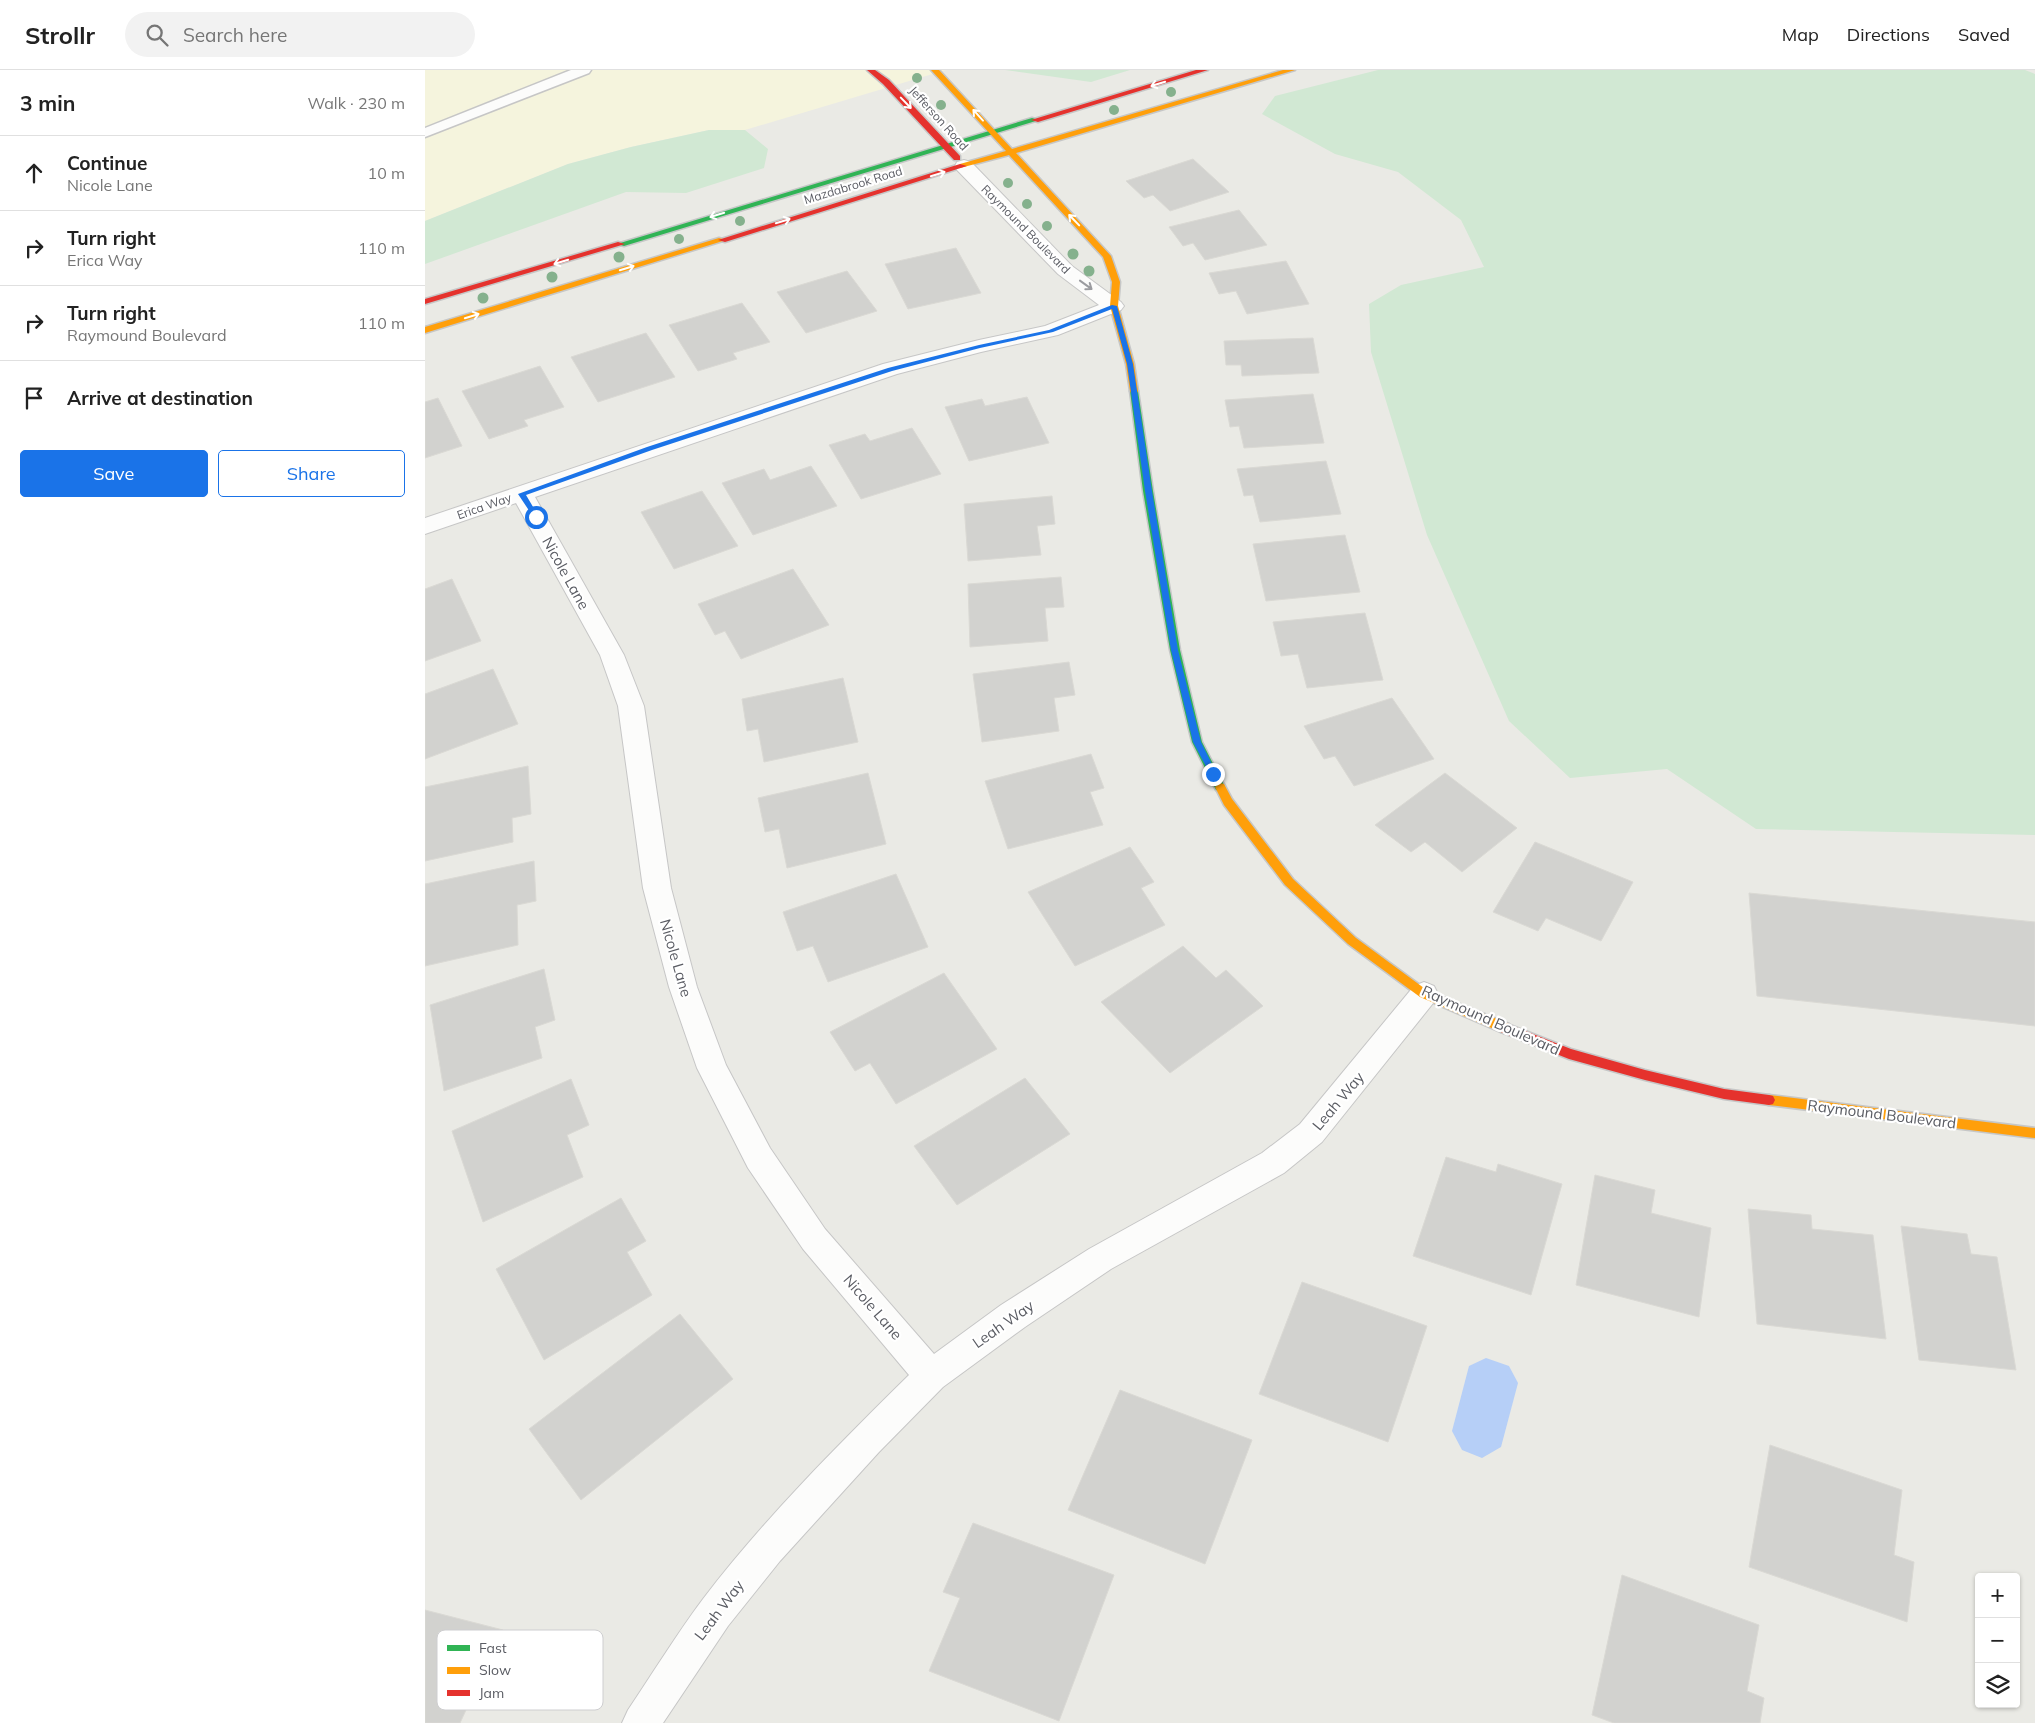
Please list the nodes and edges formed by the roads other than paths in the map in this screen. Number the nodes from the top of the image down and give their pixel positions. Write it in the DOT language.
graph roads {
  1 [pos="584,70"];
  2 [pos="871,70"];
  3 [pos="935,70"];
  4 [pos="1204,70"];
  5 [pos="1291,70"];
  6 [pos="425,133"];
  7 [pos="994,133"];
  8 [pos="946,147"];
  9 [pos="1010,152"];
  10 [pos="963,166"];
  11 [pos="425,302"];
  12 [pos="1114,306"];
  13 [pos="425,330"];
  14 [pos="522,494"];
  15 [pos="425,526"];
  16 [pos="1424,994"];
  17 [pos="2035,1133"];
  18 [pos="931,1376"];
  19 [pos="641,1723"];
  1 -- 6 [label="lane"];
  2 -- 8 [label="street, Jefferson Road, one-way"];
  7 -- 3 [label="street, Jefferson Road, one-way"];
  4 -- 7 [label="street, Mazdabrook Road, one-way"];
  5 -- 9 [label="street, Mazdabrook Road"];
  7 -- 8 [label="street, Mazdabrook Road"];
  7 -- 9 [label="street, Jefferson Road"];
  8 -- 10 [label="street, Jefferson Road"];
  8 -- 11 [label="street, Mazdabrook Road, one-way"];
  9 -- 10 [label="street, Mazdabrook Road"];
  12 -- 9 [label="street, Raymound Boulevard, one-way"];
  10 -- 12 [label="street, Raymound Boulevard, one-way"];
  13 -- 10 [label="street, Mazdabrook Road, one-way"];
  12 -- 14 [label="street, Erica Way"];
  12 -- 16 [label="street, Raymound Boulevard"];
  14 -- 15 [label="street, Erica Way"];
  14 -- 18 [label="street, Nicole Lane"];
  16 -- 17 [label="street, Raymound Boulevard"];
  16 -- 18 [label="street, Leah Way"];
  18 -- 19 [label="street, Leah Way"];
}
